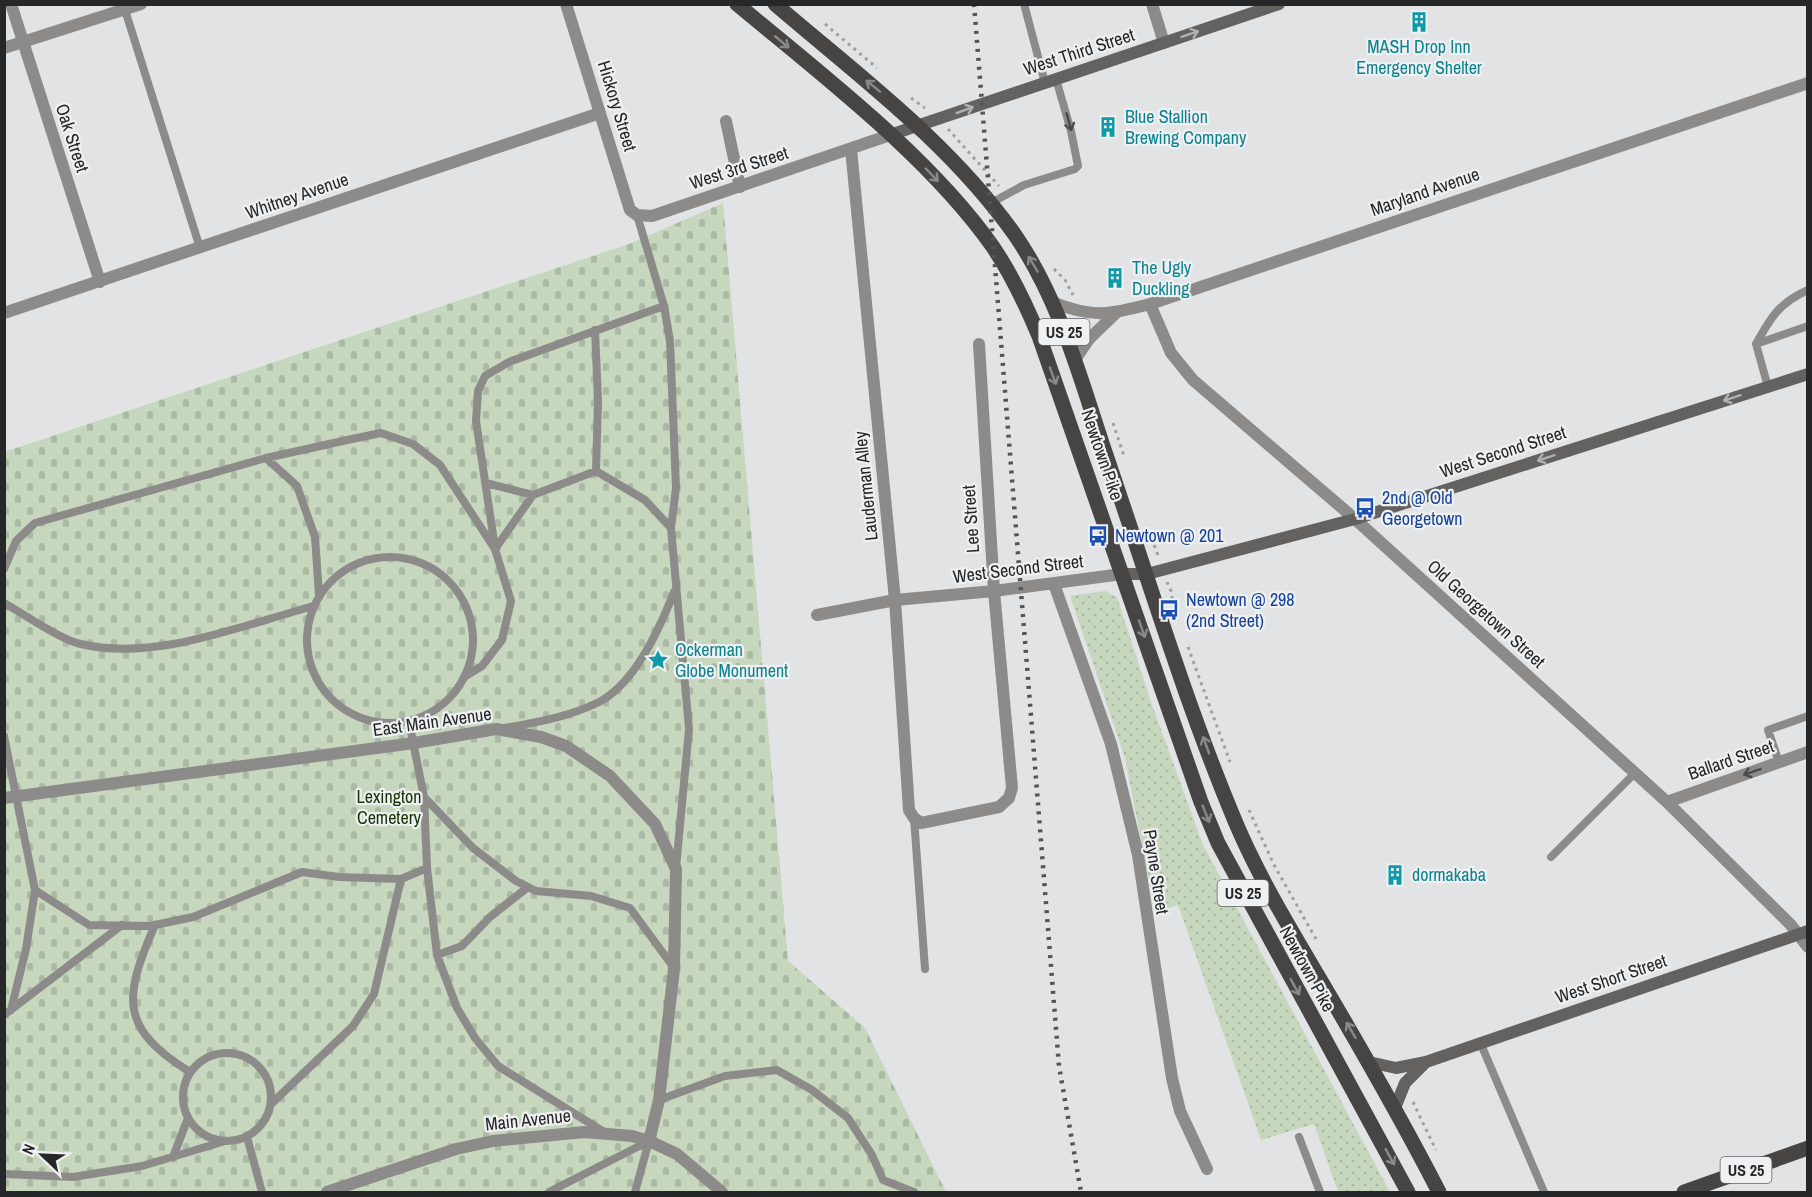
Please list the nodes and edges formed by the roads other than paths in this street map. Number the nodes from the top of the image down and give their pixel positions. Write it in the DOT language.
graph roads {
  1 [pos="11,4"];
  2 [pos="141,4"];
  3 [pos="566,4"];
  4 [pos="737,4"];
  5 [pos="775,4"];
  6 [pos="1024,4"];
  7 [pos="1152,4"];
  8 [pos="1280,4"];
  9 [pos="124,10"];
  10 [pos="22,42"];
  11 [pos="1164,43"];
  12 [pos="4,48"];
  13 [pos="1050,81"];
  14 [pos="1808,83"];
  15 [pos="600,113"];
  16 [pos="726,121"];
  17 [pos="918,125"];
  18 [pos="890,135"];
  19 [pos="851,149"];
  20 [pos="740,187"];
  21 [pos="991,203"];
  22 [pos="637,215"];
  23 [pos="200,248"];
  24 [pos="100,282"];
  25 [pos="1808,290"];
  26 [pos="1052,302"];
  27 [pos="1150,304"];
  28 [pos="664,306"];
  29 [pos="1116,313"];
  30 [pos="4,314"];
  31 [pos="1808,326"];
  32 [pos="595,330"];
  33 [pos="979,344"];
  34 [pos="1756,344"];
  35 [pos="1074,361"];
  36 [pos="1808,374"];
  37 [pos="1768,387"];
  38 [pos="266,458"];
  39 [pos="596,471"];
  40 [pos="486,483"];
  41 [pos="533,495"];
  42 [pos="1354,519"];
  43 [pos="671,528"];
  44 [pos="495,549"];
  45 [pos="4,568"];
  46 [pos="1122,574"];
  47 [pos="1147,574"];
  48 [pos="1054,584"];
  49 [pos="675,589"];
  50 [pos="994,591"];
  51 [pos="319,595"];
  52 [pos="895,600"];
  53 [pos="4,603"];
  54 [pos="314,606"];
  55 [pos="817,615"];
  56 [pos="464,677"];
  57 [pos="1808,716"];
  58 [pos="409,722"];
  59 [pos="496,729"];
  60 [pos="4,736"];
  61 [pos="414,743"];
  62 [pos="1808,752"];
  63 [pos="1779,762"];
  64 [pos="1635,773"];
  65 [pos="424,797"];
  66 [pos="10,798"];
  67 [pos="1667,801"];
  68 [pos="914,818"];
  69 [pos="1551,857"];
  70 [pos="427,868"];
  71 [pos="676,868"];
  72 [pos="401,879"];
  73 [pos="528,887"];
  74 [pos="35,890"];
  75 [pos="122,925"];
  76 [pos="154,925"];
  77 [pos="1803,933"];
  78 [pos="1808,947"];
  79 [pos="437,955"];
  80 [pos="674,969"];
  81 [pos="926,969"];
  82 [pos="8,1012"];
  83 [pos="1480,1042"];
  84 [pos="1369,1062"];
  85 [pos="1426,1062"];
  86 [pos="190,1072"];
  87 [pos="659,1100"];
  88 [pos="271,1104"];
  89 [pos="1395,1108"];
  90 [pos="188,1118"];
  91 [pos="606,1134"];
  92 [pos="247,1137"];
  93 [pos="1299,1137"];
  94 [pos="649,1141"];
  95 [pos="225,1142"];
  96 [pos="1808,1148"];
  97 [pos="173,1157"];
  98 [pos="1207,1169"];
  99 [pos="4,1174"];
  100 [pos="883,1180"];
  101 [pos="262,1192"];
  102 [pos="327,1192"];
  103 [pos="549,1192"];
  104 [pos="635,1192"];
  105 [pos="722,1192"];
  106 [pos="886,1192"];
  107 [pos="914,1192"];
  108 [pos="1320,1192"];
  109 [pos="1408,1192"];
  110 [pos="1439,1192"];
  111 [pos="1544,1192"];
  112 [pos="1684,1192"];
  1 -- 10 [label="street, Oak Street"];
  2 -- 9 [label="street"];
  3 -- 15 [label="street, Hickory Street"];
  4 -- 18 [label="main road, Newtown Pike / US 25, one-way"];
  17 -- 5 [label="main road, Newtown Pike / US 25, one-way"];
  6 -- 13 [label="lane"];
  7 -- 11 [label="street"];
  11 -- 8 [label="main road, West Third Street, one-way"];
  9 -- 10 [label="street"];
  9 -- 23 [label="lane"];
  10 -- 12 [label="street"];
  10 -- 24 [label="street, Oak Street"];
  11 -- 13 [label="main road, West Third Street"];
  17 -- 13 [label="main road, West Third Street, one-way"];
  13 -- 21 [label="lane, one-way"];
  14 -- 27 [label="street, Maryland Avenue"];
  15 -- 22 [label="street, Hickory Street"];
  15 -- 23 [label="street, Whitney Avenue"];
  16 -- 20 [label="street"];
  17 -- 18 [label="main road, West Third Street"];
  17 -- 21 [label="main road, Newtown Pike / US 25"];
  18 -- 19 [label="street"];
  18 -- 46 [label="main road, Newtown Pike / US 25, one-way"];
  19 -- 20 [label="street, West 3rd Street"];
  19 -- 52 [label="street, Lauderman Alley"];
  20 -- 22 [label="street, West 3rd Street"];
  26 -- 21 [label="main road, Newtown Pike / US 25, one-way"];
  22 -- 28 [label="lane"];
  23 -- 24 [label="street, Whitney Avenue"];
  24 -- 30 [label="street, Whitney Avenue"];
  25 -- 34 [label="lane"];
  26 -- 29 [label="street, Maryland Avenue"];
  26 -- 35 [label="main road, Newtown Pike / US 25"];
  27 -- 29 [label="street, Maryland Avenue"];
  27 -- 42 [label="street, Old Georgetown Street"];
  28 -- 32 [label="lane"];
  28 -- 43 [label="lane"];
  29 -- 35 [label="street"];
  31 -- 34 [label="lane"];
  32 -- 39 [label="lane"];
  32 -- 40 [label="lane"];
  33 -- 50 [label="street, Lee Street"];
  34 -- 37 [label="lane"];
  35 -- 47 [label="main road, Newtown Pike / US 25"];
  36 -- 37 [label="main road, West Second Street"];
  37 -- 42 [label="main road, West Second Street, one-way"];
  38 -- 44 [label="lane"];
  38 -- 45 [label="lane"];
  38 -- 51 [label="lane"];
  39 -- 41 [label="lane"];
  39 -- 43 [label="lane"];
  40 -- 41 [label="lane"];
  40 -- 44 [label="lane"];
  41 -- 44 [label="lane"];
  42 -- 47 [label="main road, West Second Street"];
  42 -- 64 [label="street, Old Georgetown Street"];
  43 -- 49 [label="lane"];
  44 -- 56 [label="lane"];
  46 -- 47 [label="main road, West Second Street"];
  46 -- 48 [label="street, West Second Street"];
  46 -- 109 [label="main road, Newtown Pike / US 25, one-way"];
  84 -- 47 [label="main road, Newtown Pike / US 25, one-way"];
  48 -- 50 [label="street, West Second Street"];
  48 -- 98 [label="street, Payne Street"];
  49 -- 59 [label="lane"];
  49 -- 71 [label="lane"];
  50 -- 52 [label="street, West Second Street"];
  50 -- 68 [label="street, Lee Street"];
  51 -- 54 [label="lane"];
  51 -- 56 [label="lane"];
  52 -- 55 [label="street, West Second Street"];
  52 -- 68 [label="street, Lauderman Alley"];
  53 -- 54 [label="lane"];
  54 -- 58 [label="lane"];
  56 -- 58 [label="lane"];
  57 -- 63 [label="lane"];
  58 -- 61 [label="lane"];
  59 -- 61 [label="street, East Main Avenue"];
  59 -- 71 [label="street, East Main Avenue"];
  60 -- 66 [label="lane"];
  61 -- 65 [label="lane"];
  61 -- 66 [label="street, East Main Avenue"];
  62 -- 63 [label="street, Ballard Street"];
  63 -- 67 [label="street, Ballard Street, one-way"];
  64 -- 67 [label="street, Old Georgetown Street"];
  64 -- 69 [label="lane"];
  65 -- 70 [label="lane"];
  65 -- 73 [label="lane"];
  66 -- 74 [label="lane"];
  67 -- 77 [label="street, Old Georgetown Street"];
  68 -- 81 [label="lane"];
  70 -- 72 [label="lane"];
  70 -- 79 [label="lane"];
  71 -- 80 [label="street, East Main Avenue"];
  72 -- 76 [label="lane"];
  72 -- 88 [label="lane"];
  73 -- 79 [label="lane"];
  73 -- 80 [label="lane"];
  74 -- 75 [label="lane"];
  74 -- 82 [label="lane"];
  75 -- 76 [label="lane"];
  75 -- 82 [label="lane"];
  76 -- 86 [label="lane"];
  77 -- 78 [label="street, Old Georgetown Street"];
  77 -- 83 [label="main road, West Short Street"];
  79 -- 91 [label="lane"];
  80 -- 87 [label="street, East Main Avenue"];
  83 -- 85 [label="main road, West Short Street"];
  83 -- 111 [label="lane"];
  84 -- 85 [label="main road, West Short Street"];
  84 -- 89 [label="main road, Newtown Pike / US 25"];
  85 -- 89 [label="main road, West Short Street"];
  86 -- 88 [label="lane"];
  86 -- 90 [label="lane"];
  87 -- 94 [label="street, East Main Avenue"];
  87 -- 100 [label="lane"];
  88 -- 92 [label="lane"];
  89 -- 110 [label="main road, Newtown Pike / US 25"];
  90 -- 95 [label="lane"];
  90 -- 97 [label="lane"];
  91 -- 94 [label="street, Main Avenue"];
  91 -- 102 [label="street, Main Avenue"];
  92 -- 95 [label="lane"];
  92 -- 101 [label="lane"];
  93 -- 108 [label="lane"];
  94 -- 103 [label="lane"];
  94 -- 104 [label="lane"];
  94 -- 105 [label="street, Main Avenue"];
  95 -- 97 [label="lane"];
  96 -- 112 [label="main road, US 25"];
  97 -- 99 [label="lane"];
  100 -- 106 [label="lane"];
  100 -- 107 [label="lane"];
}
